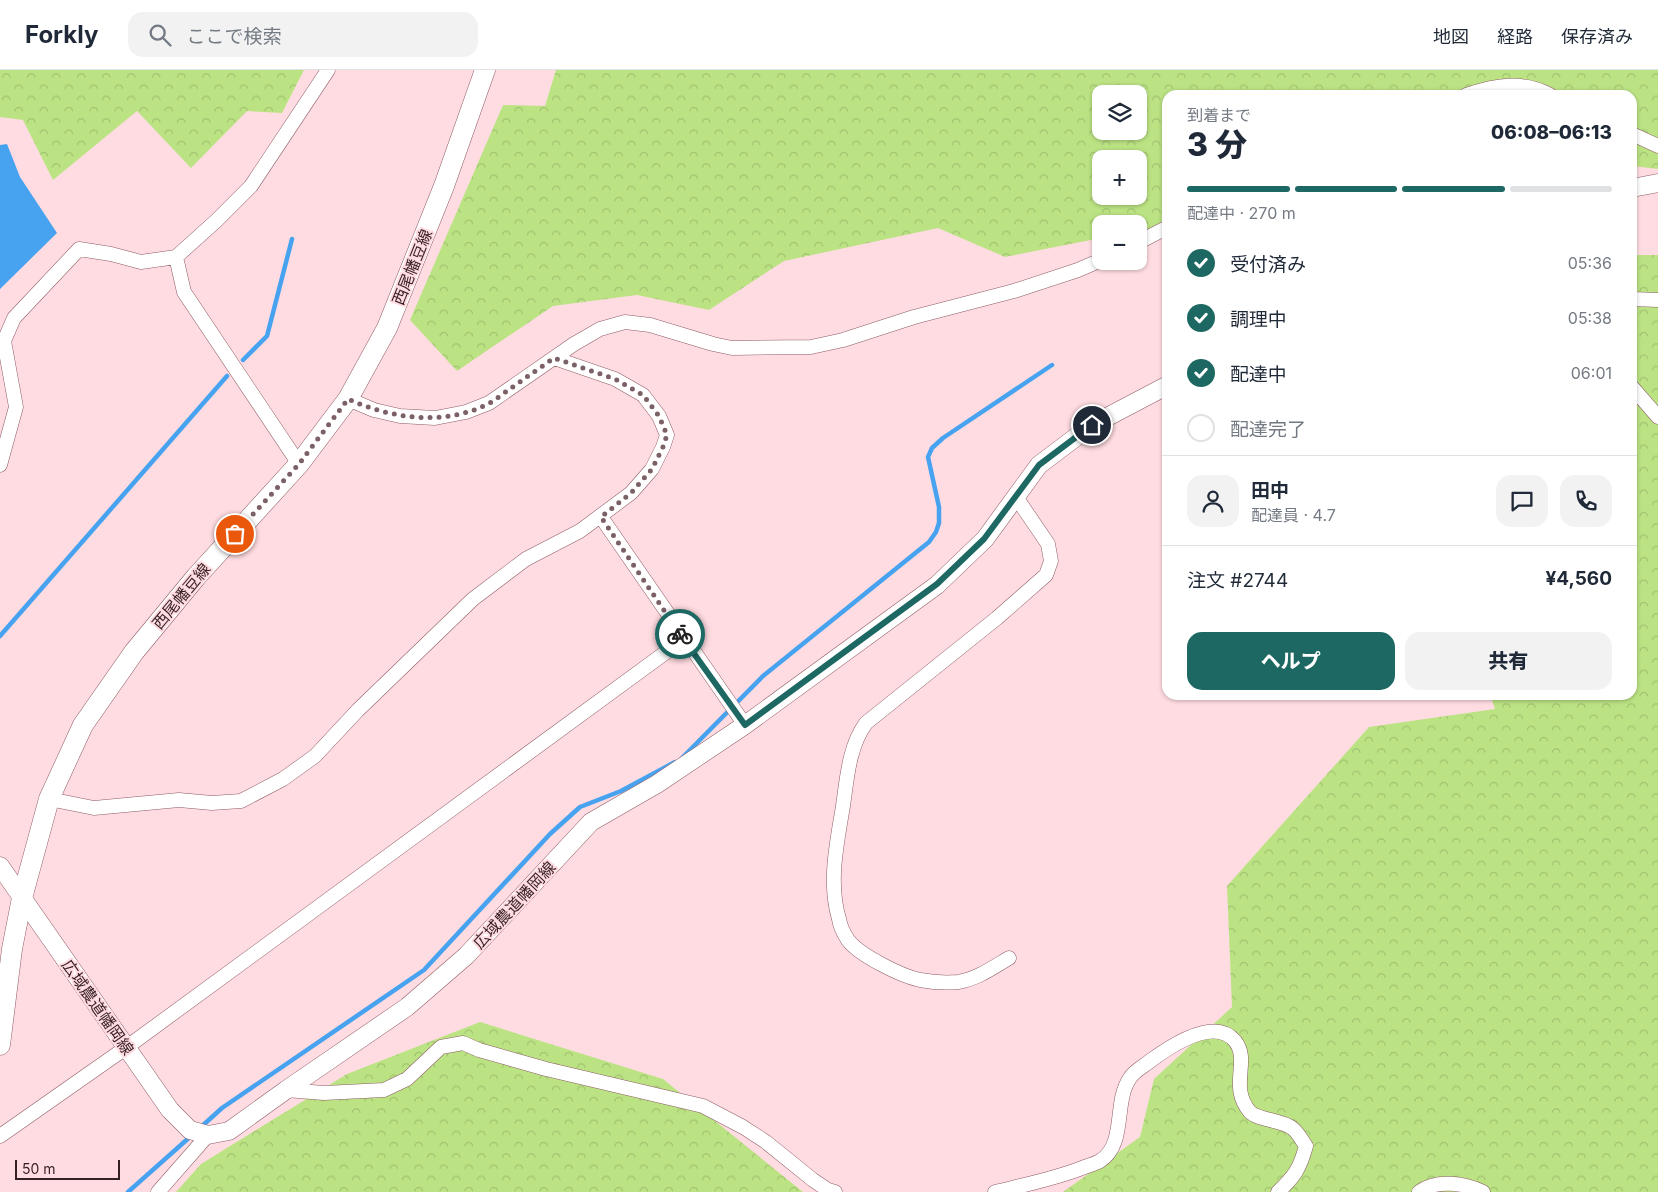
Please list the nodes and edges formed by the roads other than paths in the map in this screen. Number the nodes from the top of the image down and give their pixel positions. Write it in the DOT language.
graph roads {
  1 [pos="328,70"];
  2 [pos="484,70"];
  3 [pos="1481,90"];
  4 [pos="1540,90"];
  5 [pos="1637,136"];
  6 [pos="1658,146"];
  7 [pos="1658,183"];
  8 [pos="1637,187"];
  9 [pos="1162,230"];
  10 [pos="1147,238"];
  11 [pos="176,257"];
  12 [pos="1092,264"];
  13 [pos="1637,299"];
  14 [pos="1658,300"];
  15 [pos="554,358"];
  16 [pos="1162,388"];
  17 [pos="1637,393"];
  18 [pos="348,399"];
  19 [pos="1658,417"];
  20 [pos="299,464"];
  21 [pos="0,465"];
  22 [pos="1016,498"];
  23 [pos="601,517"];
  24 [pos="684,639"];
  25 [pos="741,720"];
  26 [pos="49,799"];
  27 [pos="0,866"];
  28 [pos="22,898"];
  29 [pos="1009,958"];
  30 [pos="0,1044"];
  31 [pos="127,1047"];
  32 [pos="286,1090"];
  33 [pos="202,1133"];
  34 [pos="0,1136"];
  35 [pos="158,1192"];
  36 [pos="835,1192"];
  37 [pos="994,1192"];
  38 [pos="1278,1192"];
  39 [pos="1419,1192"];
  40 [pos="1483,1192"];
  1 -- 11 [label="street"];
  2 -- 18 [label="main road, 西尾幡豆線"];
  3 -- 4 [label="street"];
  5 -- 6 [label="street"];
  7 -- 8 [label="street"];
  9 -- 10 [label="street"];
  11 -- 20 [label="street"];
  11 -- 21 [label="street"];
  12 -- 15 [label="street"];
  13 -- 14 [label="street"];
  15 -- 18 [label="street"];
  15 -- 23 [label="street"];
  16 -- 22 [label="street"];
  17 -- 19 [label="street"];
  18 -- 20 [label="main road, 西尾幡豆線"];
  20 -- 26 [label="main road, 西尾幡豆線"];
  22 -- 25 [label="street, 広域農道幡岡線"];
  22 -- 29 [label="street"];
  23 -- 24 [label="street"];
  23 -- 26 [label="street"];
  24 -- 25 [label="street"];
  24 -- 31 [label="street"];
  25 -- 32 [label="street, 広域農道幡岡線"];
  26 -- 28 [label="main road, 西尾幡豆線"];
  27 -- 28 [label="street, 広域農道幡岡線"];
  28 -- 30 [label="main road, 西尾幡豆線"];
  28 -- 31 [label="street, 広域農道幡岡線"];
  31 -- 33 [label="street, 広域農道幡岡線"];
  31 -- 34 [label="street"];
  32 -- 33 [label="street, 広域農道幡岡線"];
  32 -- 36 [label="street"];
  33 -- 35 [label="street"];
  37 -- 38 [label="street"];
  39 -- 40 [label="street"];
}
